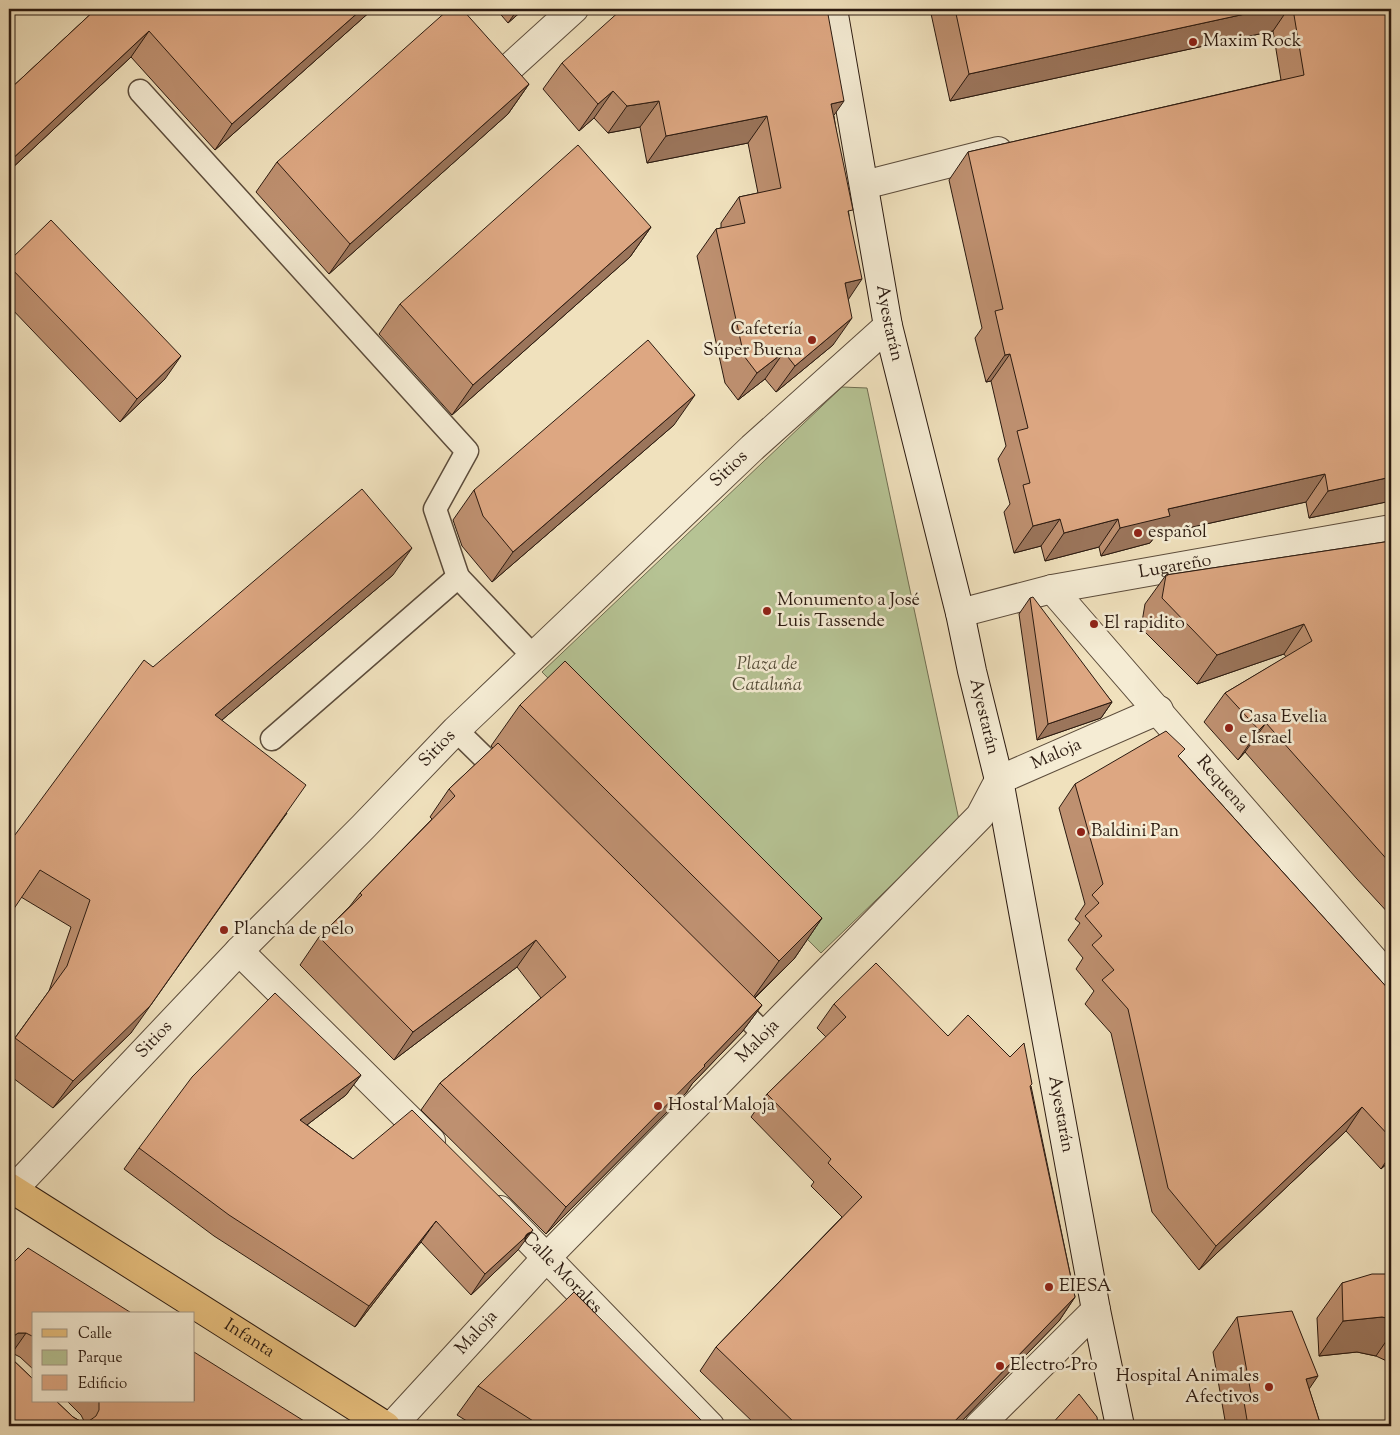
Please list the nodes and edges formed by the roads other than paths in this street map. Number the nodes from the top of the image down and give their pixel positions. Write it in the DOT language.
graph roads {
  1 [pos="574,9"];
  2 [pos="833,9"];
  3 [pos="508,69"];
  4 [pos="140,91"];
  5 [pos="1024,144"];
  6 [pos="864,184"];
  7 [pos="888,326"];
  8 [pos="1391,529"];
  9 [pos="458,577"];
  10 [pos="1052,589"];
  11 [pos="960,613"];
  12 [pos="534,657"];
  13 [pos="1159,710"];
  14 [pos="456,730"];
  15 [pos="272,739"];
  16 [pos="999,780"];
  17 [pos="517,790"];
  18 [pos="239,951"];
  19 [pos="1391,980"];
  20 [pos="716,986"];
  21 [pos="766,1035"];
  22 [pos="448,1159"];
  23 [pos="10,1190"];
  24 [pos="484,1194"];
  25 [pos="547,1257"];
  26 [pos="1096,1310"];
  27 [pos="386,1426"];
  28 [pos="392,1426"];
  29 [pos="710,1426"];
  30 [pos="979,1426"];
  31 [pos="1120,1426"];
  1 -- 3 [label="street"];
  2 -- 6 [label="street, Ayestarán"];
  4 -- 9 [label="lane"];
  5 -- 6 [label="street"];
  6 -- 7 [label="street, Ayestarán"];
  7 -- 11 [label="street, Ayestarán"];
  7 -- 12 [label="street, Sitios"];
  8 -- 10 [label="street, Lugareño"];
  9 -- 12 [label="lane"];
  9 -- 15 [label="lane"];
  10 -- 11 [label="street, Lugareño"];
  10 -- 13 [label="street, Requena"];
  11 -- 16 [label="street, Ayestarán"];
  12 -- 14 [label="street, Sitios"];
  13 -- 16 [label="street, Maloja"];
  13 -- 19 [label="street, Requena"];
  14 -- 17 [label="lane"];
  14 -- 18 [label="street, Sitios"];
  16 -- 21 [label="street, Maloja"];
  16 -- 26 [label="street, Ayestarán"];
  18 -- 22 [label="street"];
  18 -- 23 [label="street, Sitios"];
  20 -- 21 [label="lane"];
  21 -- 25 [label="street, Maloja"];
  23 -- 27 [label="main road, Infanta"];
  24 -- 25 [label="street, Calle Morales"];
  25 -- 28 [label="street, Maloja"];
  25 -- 29 [label="street, Calle Morales"];
  26 -- 30 [label="street"];
  26 -- 31 [label="street, Ayestarán"];
}
